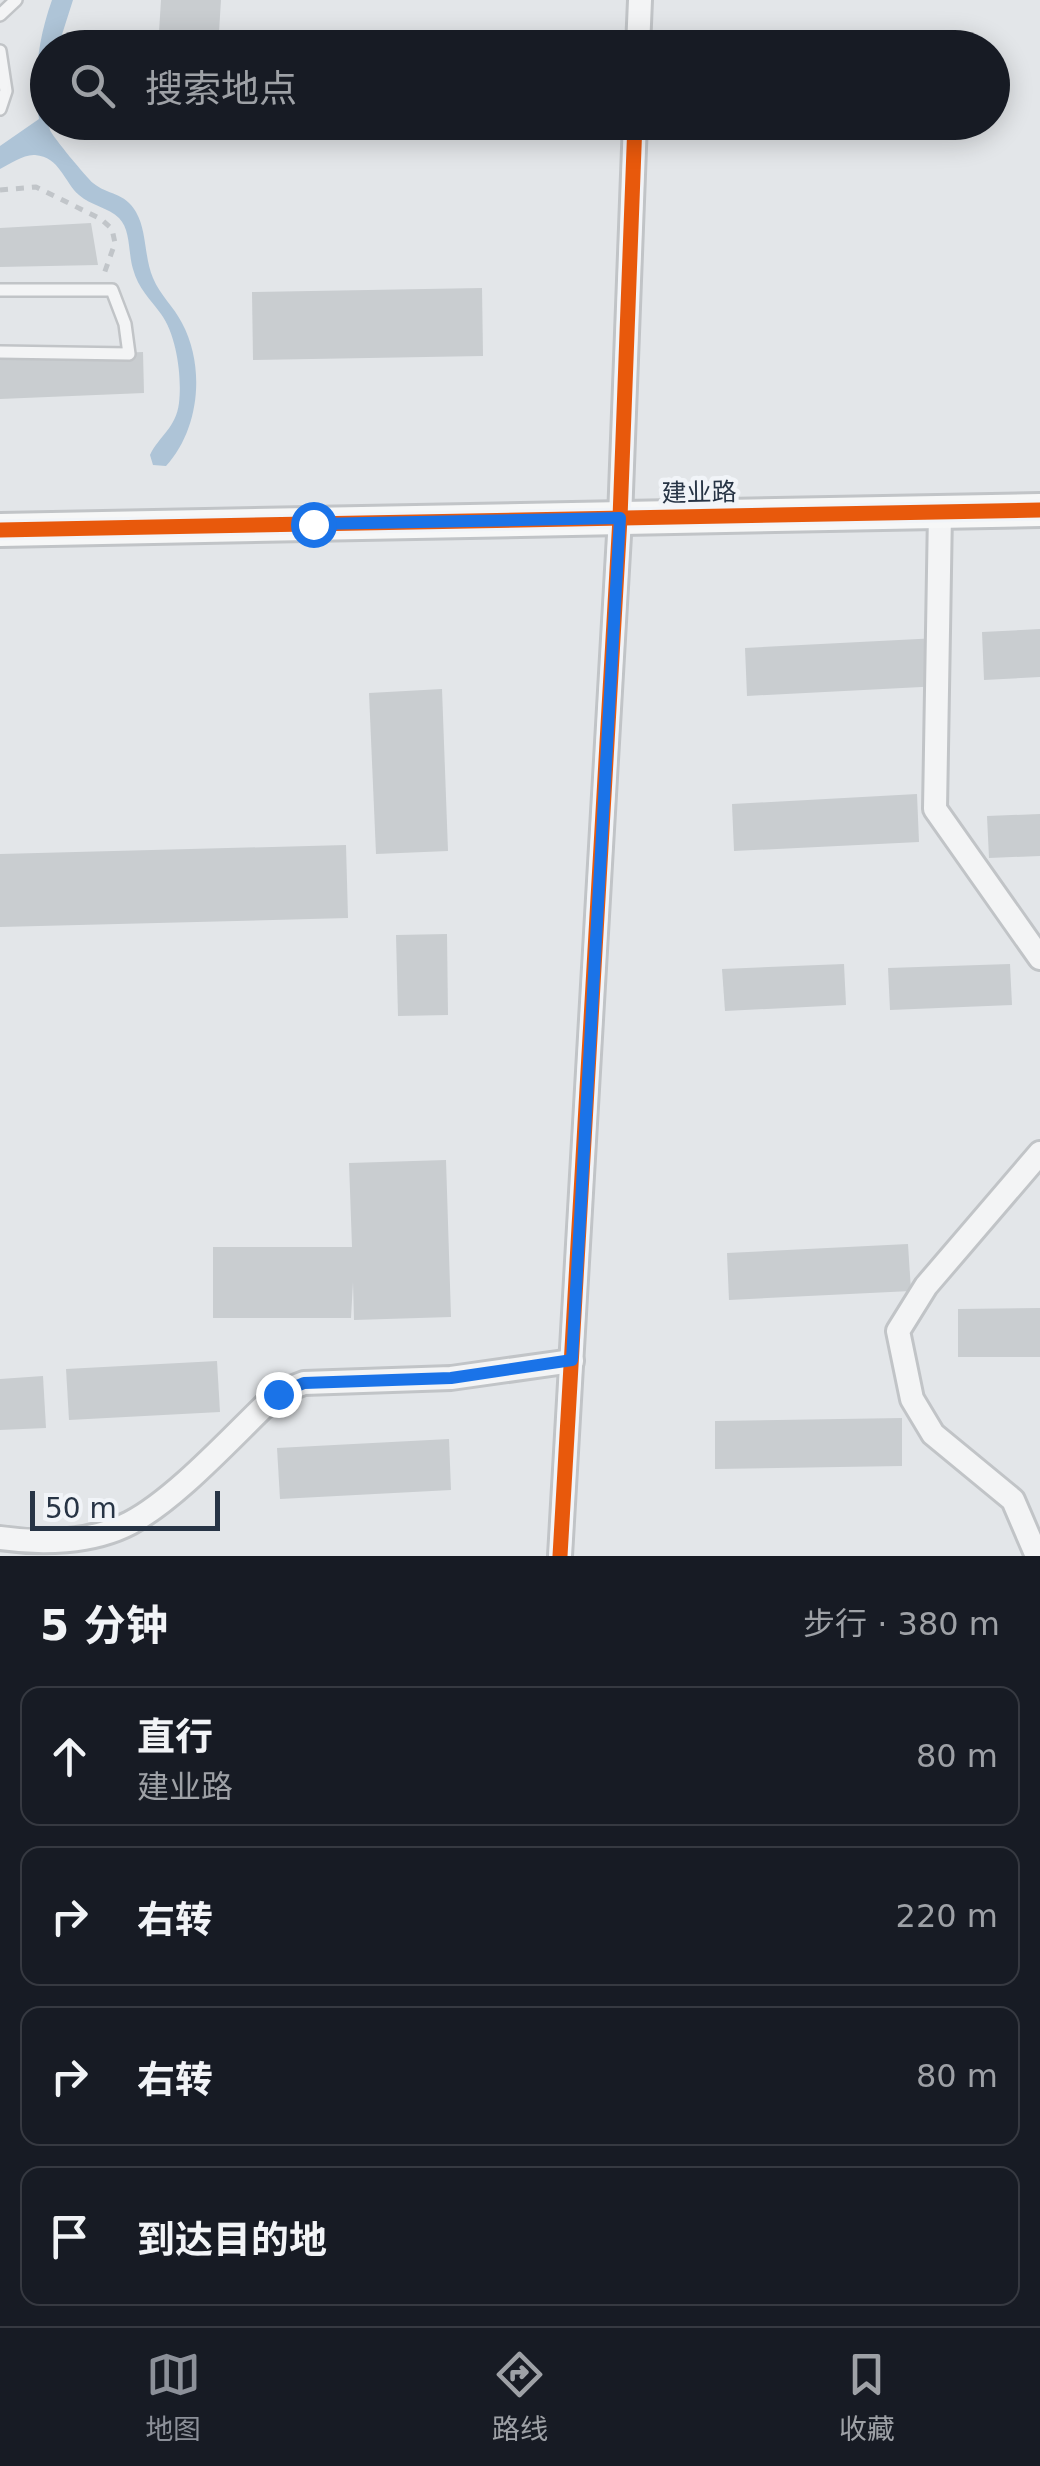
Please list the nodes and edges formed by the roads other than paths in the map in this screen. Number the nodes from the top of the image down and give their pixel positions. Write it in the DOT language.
graph roads {
  1 [pos="16,0"];
  2 [pos="640,0"];
  3 [pos="0,15"];
  4 [pos="639,30"];
  5 [pos="0,51"];
  6 [pos="0,108"];
  7 [pos="634,140"];
  8 [pos="0,290"];
  9 [pos="0,352"];
  10 [pos="1040,510"];
  11 [pos="940,512"];
  12 [pos="620,518"];
  13 [pos="0,530"];
  14 [pos="1040,958"];
  15 [pos="1040,1152"];
  16 [pos="572,1360"];
  17 [pos="0,1538"];
  18 [pos="560,1556"];
  19 [pos="1038,1556"];
  1 -- 3 [label="lane"];
  2 -- 4 [label="street"];
  5 -- 6 [label="lane"];
  7 -- 12 [label="street"];
  8 -- 9 [label="lane"];
  10 -- 11 [label="street, 建业路"];
  11 -- 12 [label="street, 建业路"];
  11 -- 14 [label="street"];
  12 -- 13 [label="street, 建业路"];
  12 -- 16 [label="street"];
  15 -- 19 [label="street"];
  16 -- 17 [label="street"];
  16 -- 18 [label="street"];
}
